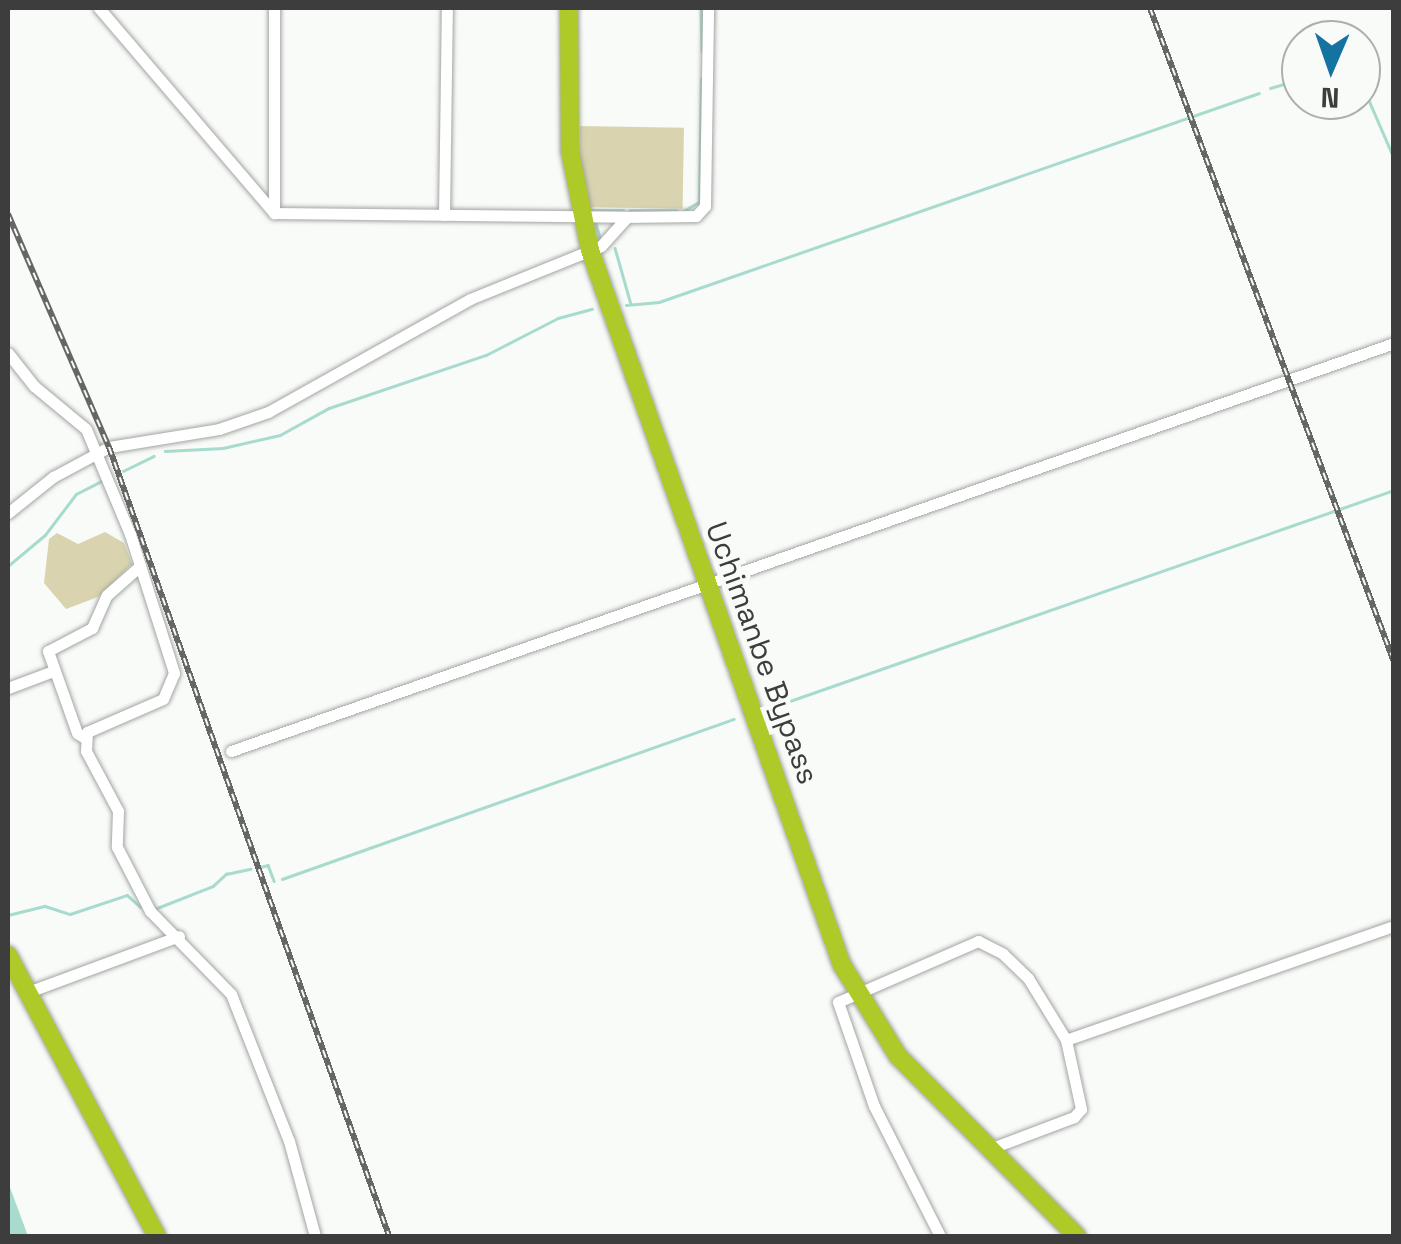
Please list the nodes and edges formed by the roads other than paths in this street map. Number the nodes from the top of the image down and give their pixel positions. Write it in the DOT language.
graph roads {
  1 [pos="98,8"];
  2 [pos="274,8"];
  3 [pos="447,8"];
  4 [pos="569,8"];
  5 [pos="708,8"];
  6 [pos="274,213"];
  7 [pos="444,215"];
  8 [pos="581,216"];
  9 [pos="627,217"];
  10 [pos="590,250"];
  11 [pos="1394,343"];
  12 [pos="8,353"];
  13 [pos="97,452"];
  14 [pos="8,513"];
  15 [pos="140,566"];
  16 [pos="709,583"];
  17 [pos="52,671"];
  18 [pos="8,688"];
  19 [pos="85,738"];
  20 [pos="231,751"];
  21 [pos="1394,926"];
  22 [pos="179,936"];
  23 [pos="8,955"];
  24 [pos="28,992"];
  25 [pos="856,994"];
  26 [pos="1066,1040"];
  27 [pos="992,1148"];
  28 [pos="157,1236"];
  29 [pos="314,1236"];
  30 [pos="940,1236"];
  31 [pos="1077,1236"];
  1 -- 6 [label="street"];
  2 -- 6 [label="street"];
  3 -- 7 [label="street"];
  4 -- 8 [label="highway, Uchimanbe Bypass"];
  5 -- 9 [label="street"];
  6 -- 7 [label="street"];
  7 -- 8 [label="street"];
  8 -- 9 [label="street"];
  8 -- 10 [label="highway, Uchimanbe Bypass"];
  9 -- 10 [label="street"];
  10 -- 13 [label="street"];
  10 -- 16 [label="highway, Uchimanbe Bypass"];
  11 -- 16 [label="street"];
  12 -- 13 [label="street"];
  13 -- 14 [label="street"];
  13 -- 15 [label="street"];
  15 -- 17 [label="street"];
  15 -- 19 [label="street"];
  16 -- 20 [label="street"];
  16 -- 25 [label="highway, Uchimanbe Bypass"];
  17 -- 18 [label="street"];
  17 -- 19 [label="street"];
  19 -- 22 [label="street"];
  21 -- 26 [label="street"];
  22 -- 24 [label="street"];
  22 -- 29 [label="street"];
  23 -- 24 [label="highway"];
  24 -- 28 [label="highway"];
  25 -- 26 [label="street"];
  25 -- 27 [label="highway, Uchimanbe Bypass"];
  25 -- 30 [label="street"];
  26 -- 27 [label="street"];
  27 -- 31 [label="highway, Uchimanbe Bypass"];
}
